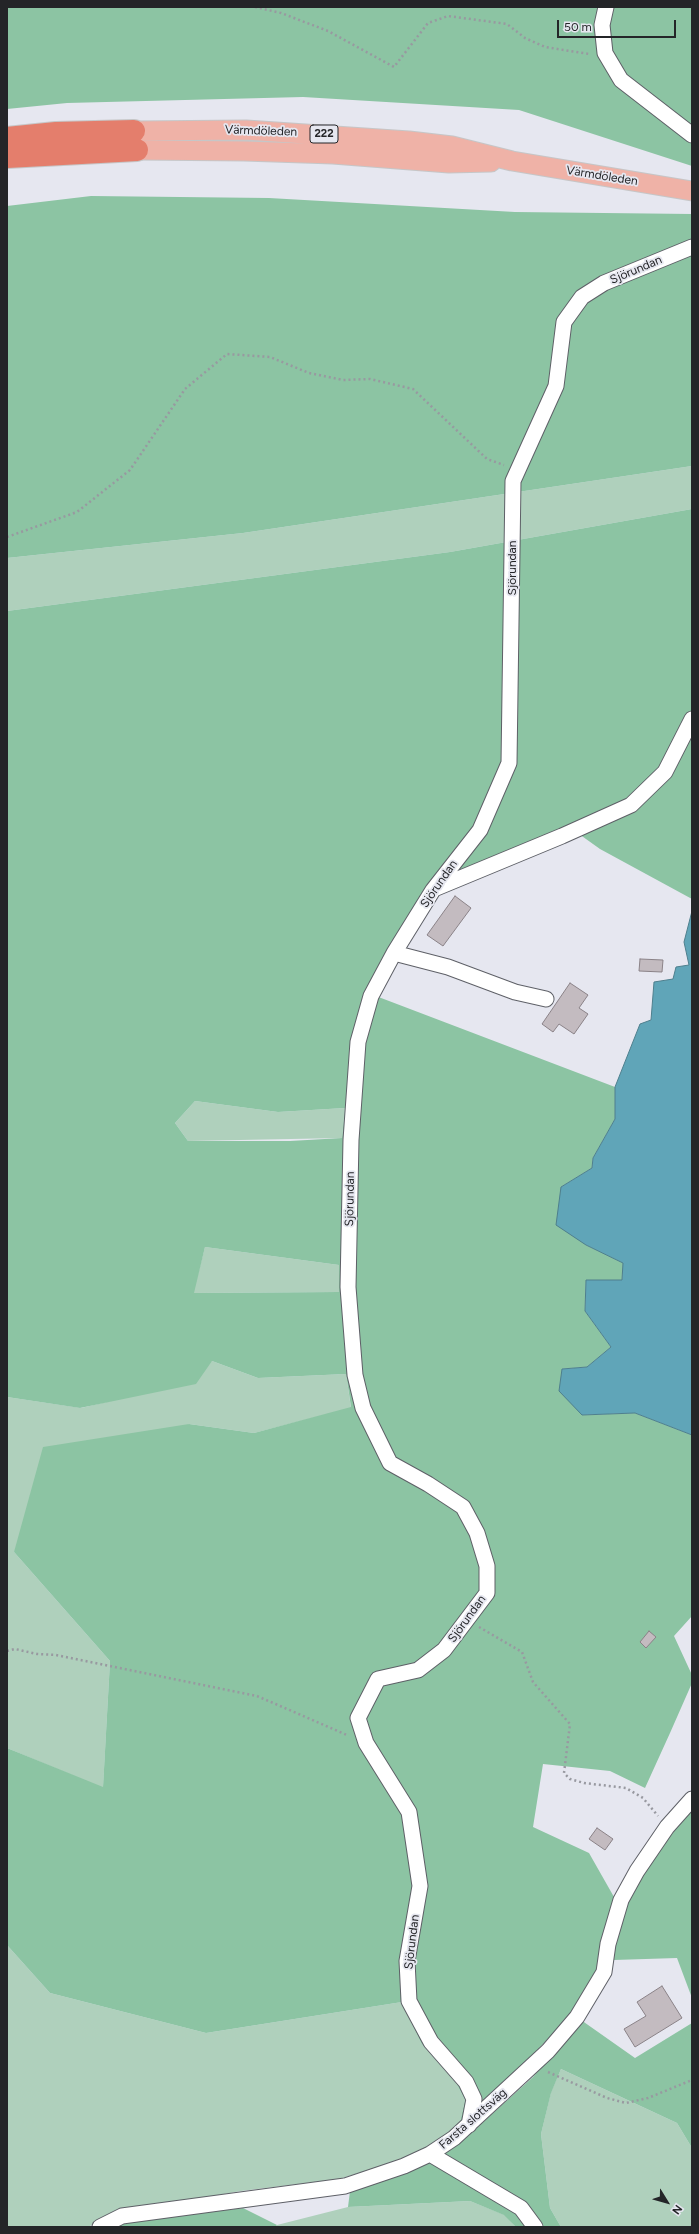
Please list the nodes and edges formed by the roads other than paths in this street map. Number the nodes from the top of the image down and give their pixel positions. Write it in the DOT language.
graph roads {
  1 [pos="606,7"];
  2 [pos="692,135"];
  3 [pos="7,138"];
  4 [pos="136,141"];
  5 [pos="7,157"];
  6 [pos="692,191"];
  7 [pos="692,247"];
  8 [pos="692,718"];
  9 [pos="433,890"];
  10 [pos="394,952"];
  11 [pos="546,999"];
  12 [pos="692,1799"];
  13 [pos="469,2125"];
  14 [pos="430,2154"];
  15 [pos="100,2227"];
  16 [pos="535,2227"];
  1 -- 2 [label="street"];
  3 -- 4 [label="highway, Värmdöleden / 222"];
  4 -- 5 [label="highway, Värmdöleden / 222"];
  4 -- 6 [label="main road, Värmdöleden / 222"];
  7 -- 9 [label="street, Sjörundan"];
  8 -- 9 [label="street"];
  9 -- 10 [label="street, Sjörundan"];
  10 -- 11 [label="street"];
  10 -- 13 [label="street, Sjörundan"];
  12 -- 13 [label="street, Farsta slottsväg"];
  13 -- 14 [label="street, Farsta slottsväg"];
  14 -- 15 [label="street, Farsta slottsväg"];
  14 -- 16 [label="street"];
}
